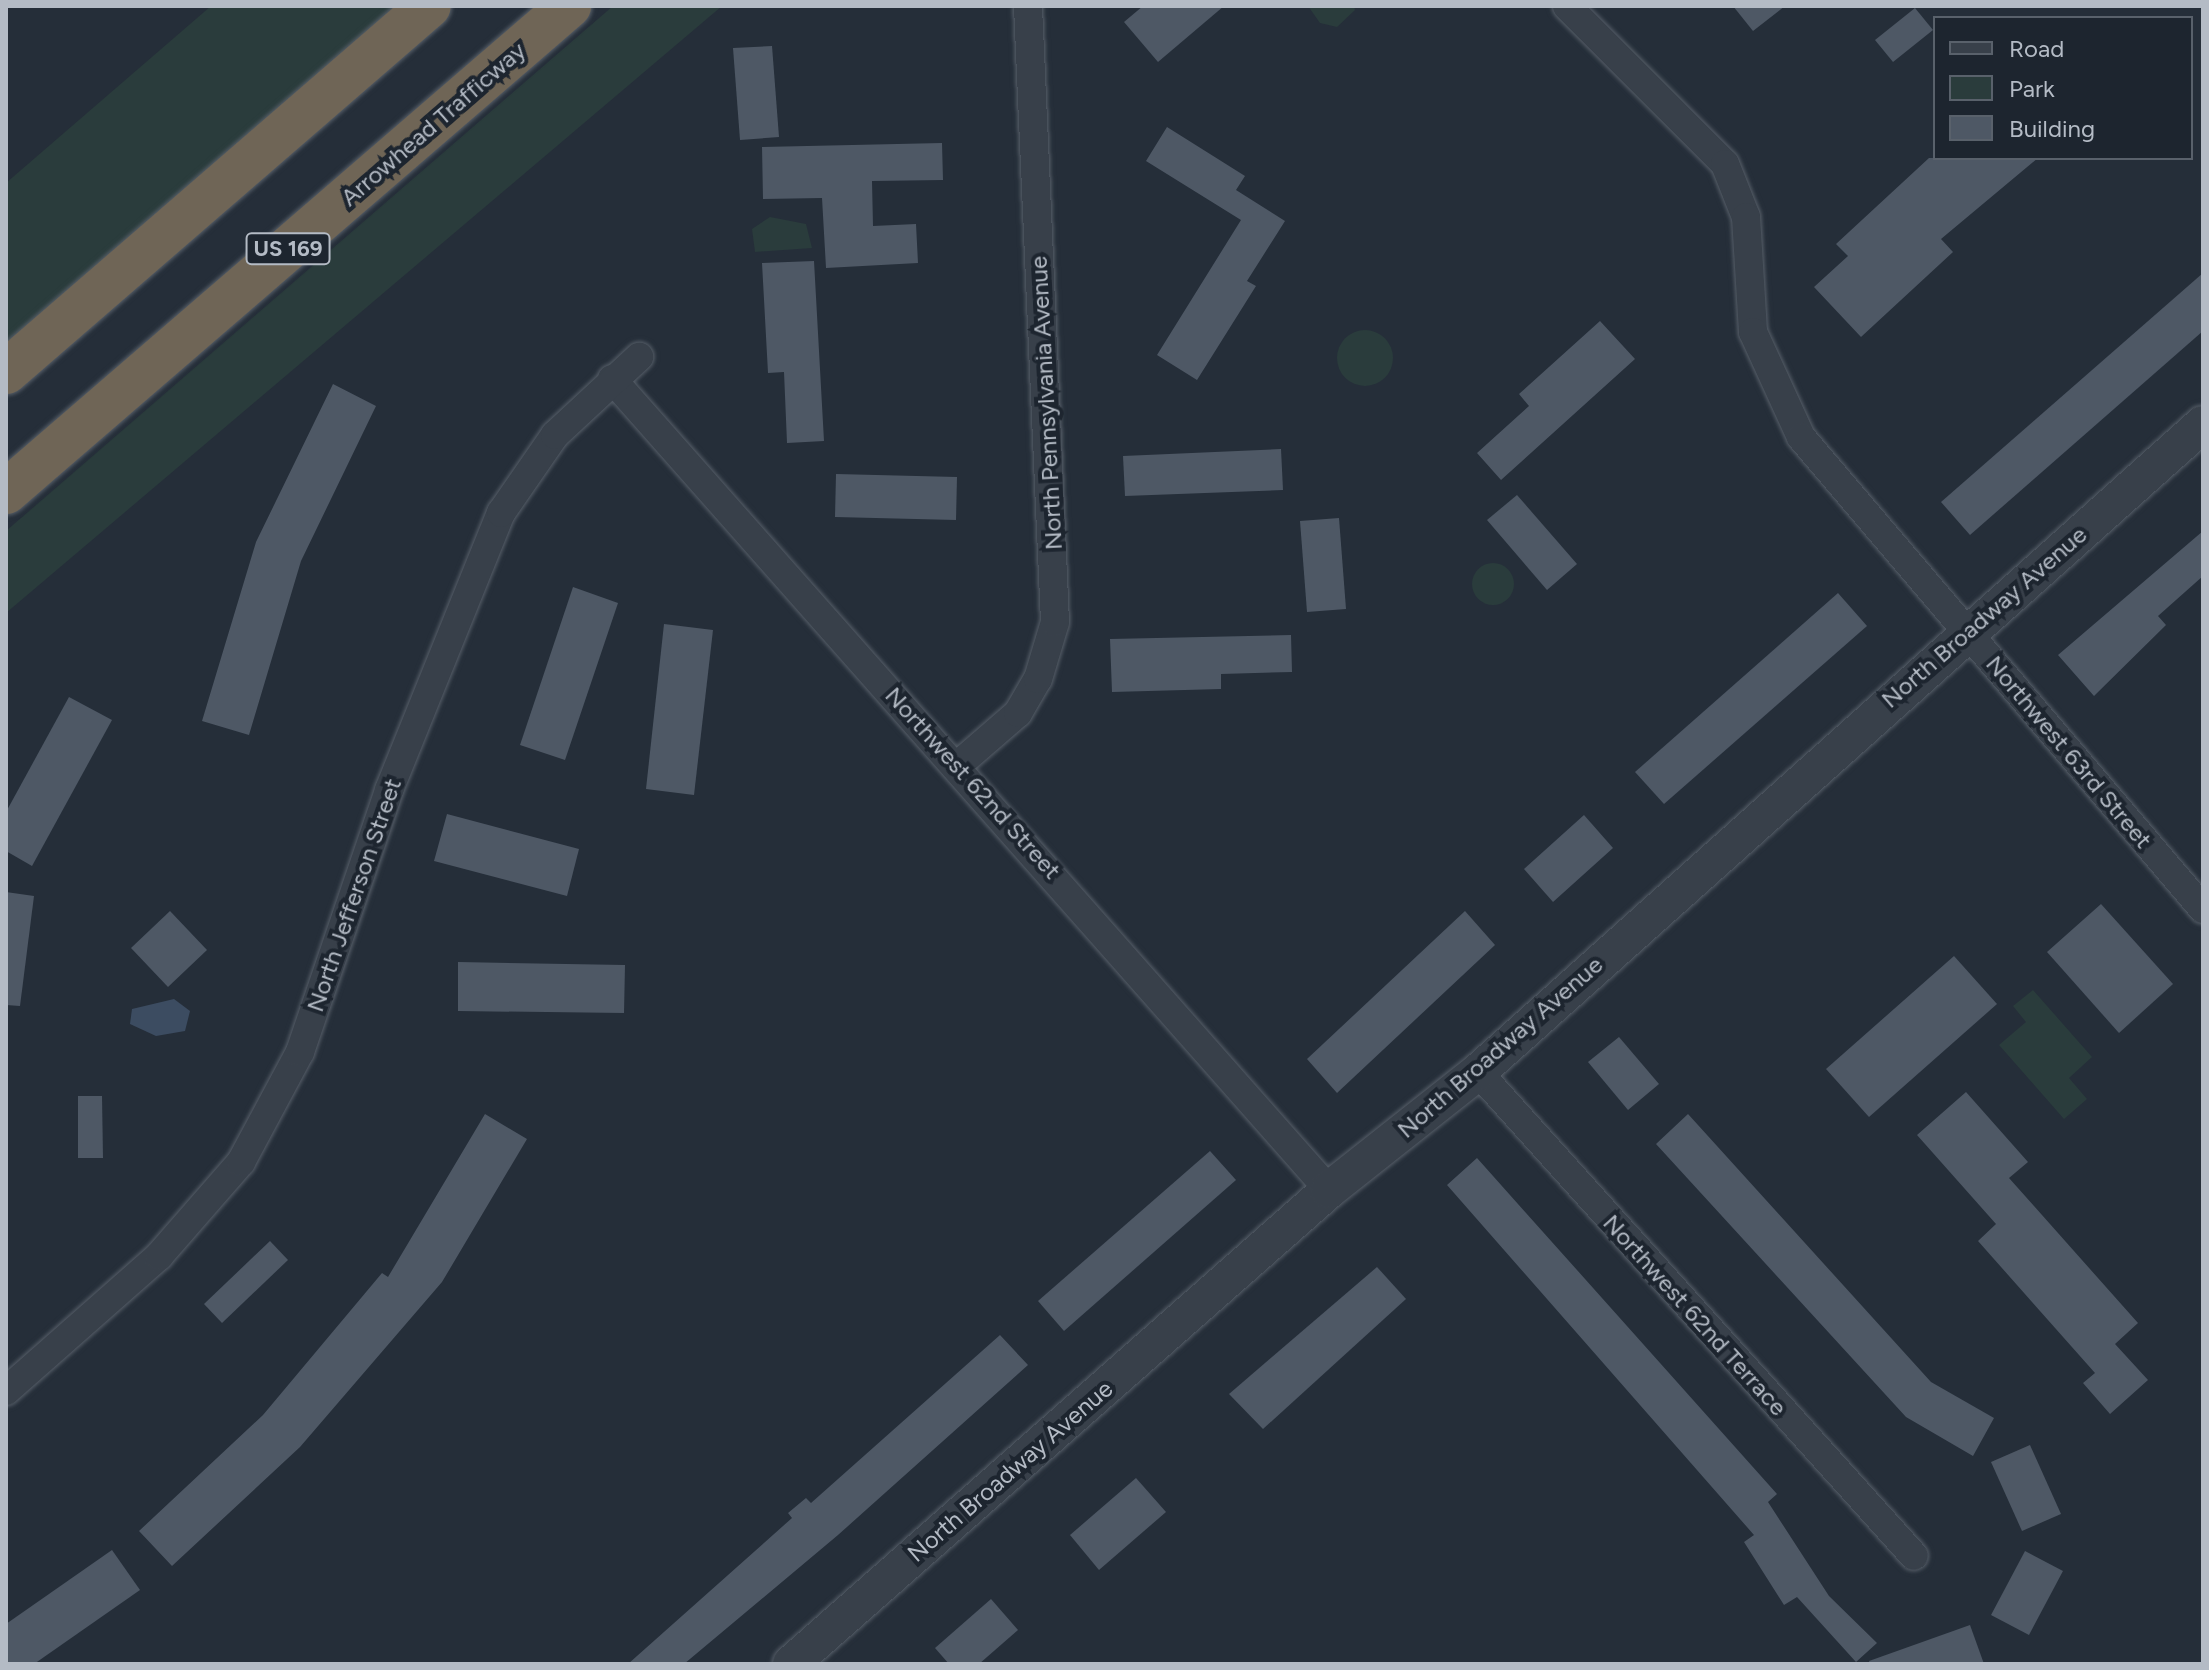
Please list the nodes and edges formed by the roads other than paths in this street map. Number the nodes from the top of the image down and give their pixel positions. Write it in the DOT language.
graph roads {
  1 [pos="429,6"];
  2 [pos="569,6"];
  3 [pos="1028,6"];
  4 [pos="1567,6"];
  5 [pos="639,357"];
  6 [pos="6,372"];
  7 [pos="612,379"];
  8 [pos="2203,424"];
  9 [pos="6,492"];
  10 [pos="1967,631"];
  11 [pos="958,765"];
  12 [pos="2203,909"];
  13 [pos="1478,1072"];
  14 [pos="1329,1190"];
  15 [pos="6,1391"];
  16 [pos="1914,1556"];
  17 [pos="791,1664"];
  1 -- 6 [label="highway"];
  2 -- 9 [label="highway, Arrowhead Trafficway / US 169"];
  3 -- 11 [label="street, North Pennsylvania Avenue"];
  4 -- 10 [label="street, Northwest 63rd Street"];
  5 -- 7 [label="street, North Jefferson Street"];
  7 -- 11 [label="street, Northwest 62nd Street"];
  7 -- 15 [label="street, North Jefferson Street"];
  8 -- 10 [label="street, North Broadway Avenue"];
  10 -- 12 [label="street, Northwest 63rd Street"];
  10 -- 13 [label="street, North Broadway Avenue"];
  11 -- 14 [label="street, Northwest 62nd Street"];
  13 -- 14 [label="street, North Broadway Avenue"];
  13 -- 16 [label="street, Northwest 62nd Terrace"];
  14 -- 17 [label="street, North Broadway Avenue"];
}
